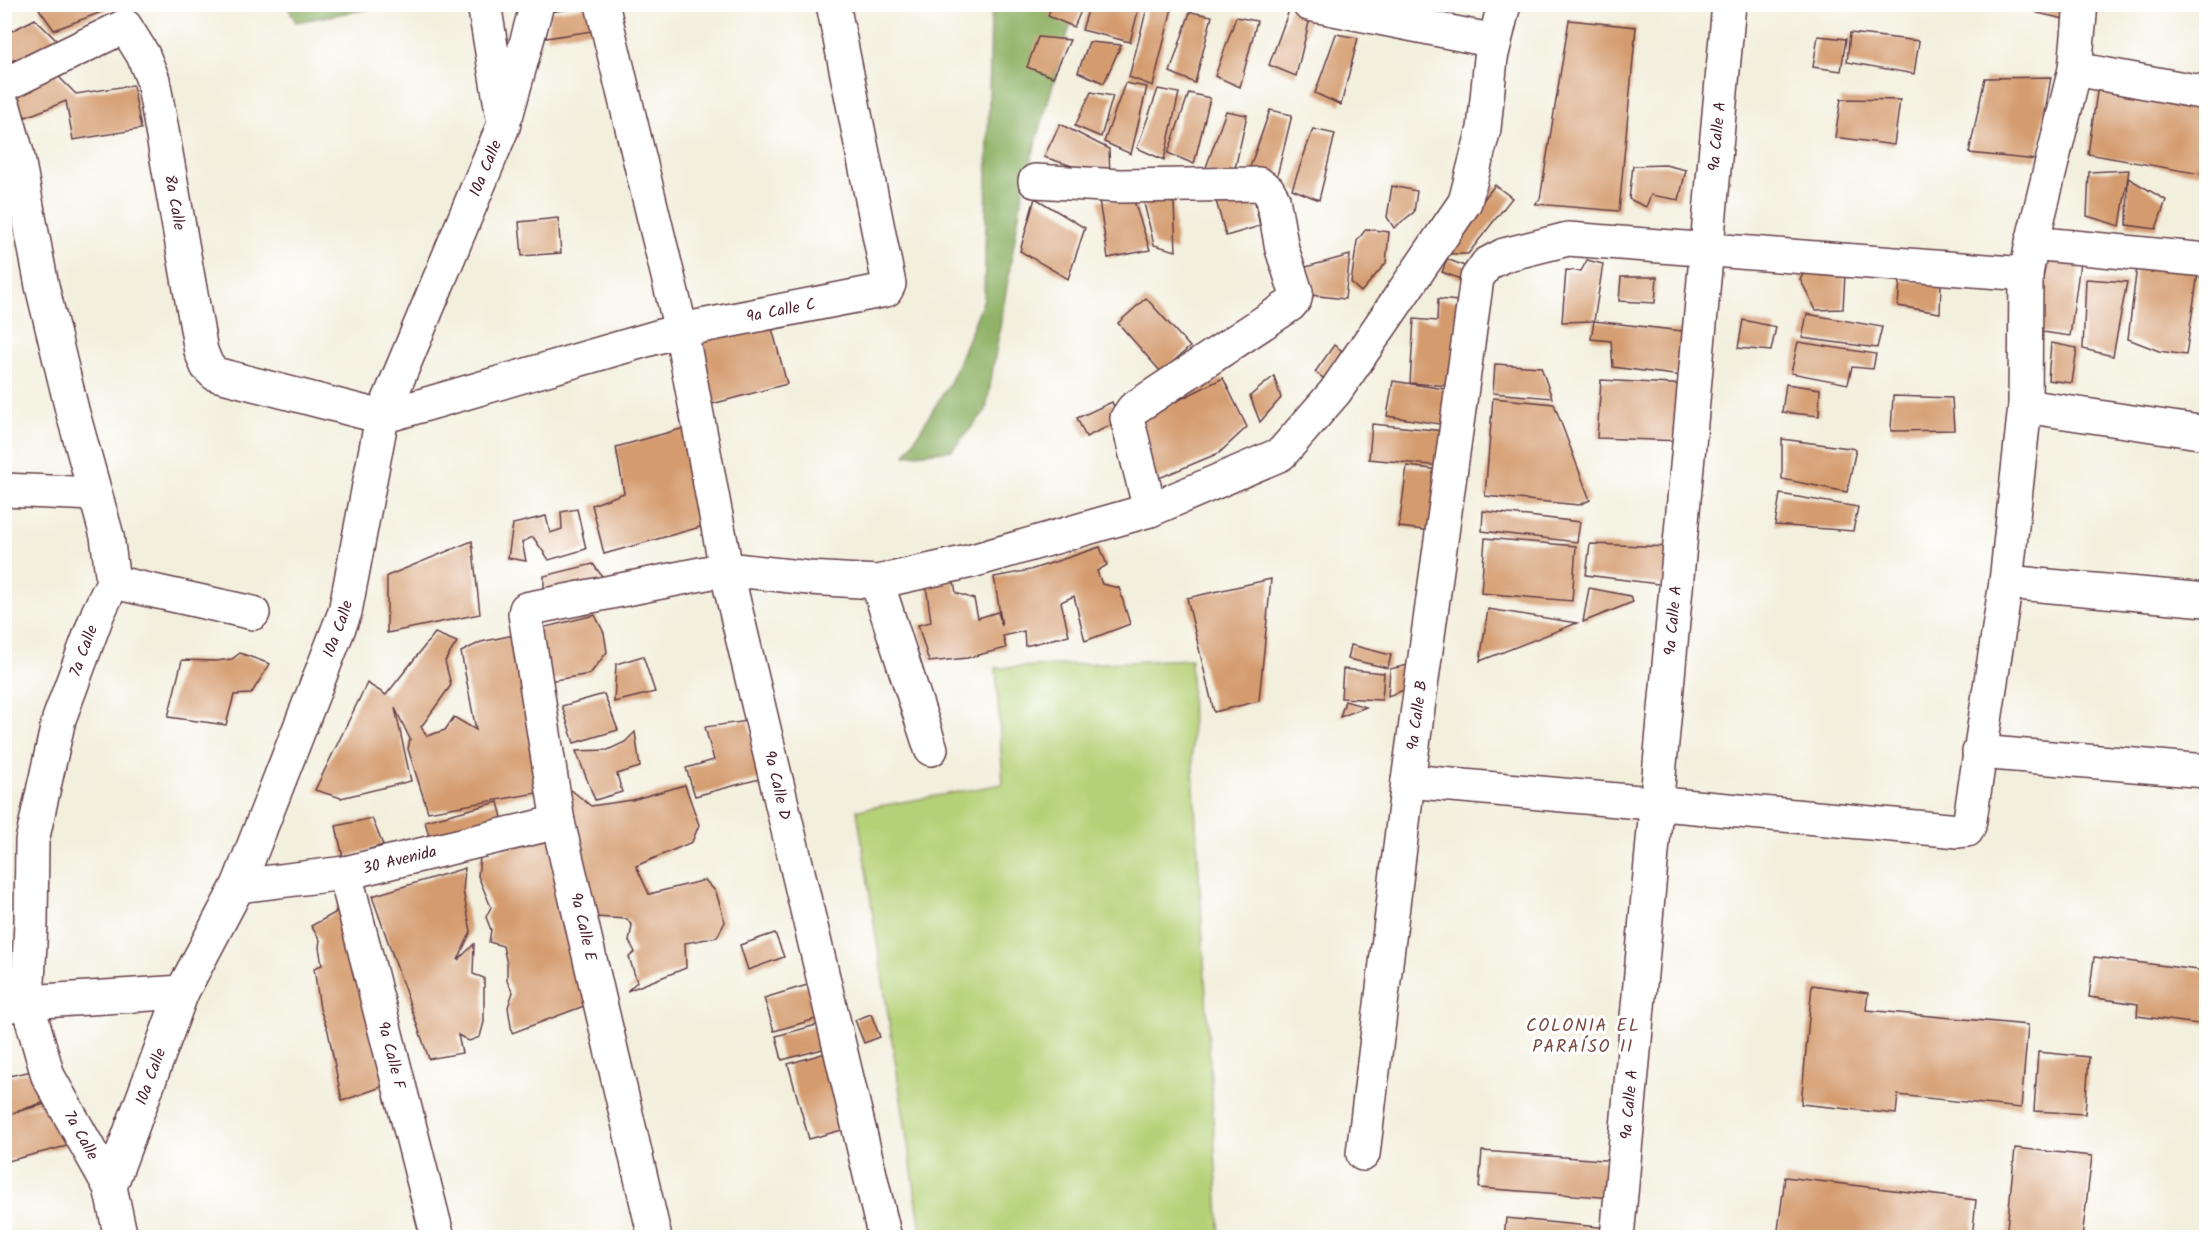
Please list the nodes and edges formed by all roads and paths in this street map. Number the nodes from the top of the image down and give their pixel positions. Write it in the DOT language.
graph roads {
  1 [pos="484,4"];
  2 [pos="537,4"];
  3 [pos="602,4"];
  4 [pos="833,4"];
  5 [pos="1309,4"];
  6 [pos="1504,4"];
  7 [pos="1729,4"];
  8 [pos="2081,4"];
  9 [pos="119,15"];
  10 [pos="1495,40"];
  11 [pos="2075,69"];
  12 [pos="4,85"];
  13 [pos="2206,93"];
  14 [pos="4,107"];
  15 [pos="504,124"];
  16 [pos="1035,181"];
  17 [pos="1708,249"];
  18 [pos="2029,259"];
  19 [pos="2206,260"];
  20 [pos="681,330"];
  21 [pos="2025,406"];
  22 [pos="382,417"];
  23 [pos="2206,433"];
  24 [pos="4,490"];
  25 [pos="95,494"];
  26 [pos="1150,510"];
  27 [pos="726,569"];
  28 [pos="113,582"];
  29 [pos="877,582"];
  30 [pos="2006,582"];
  31 [pos="2206,600"];
  32 [pos="254,613"];
  33 [pos="931,749"];
  34 [pos="1979,752"];
  35 [pos="2206,771"];
  36 [pos="1408,781"];
  37 [pos="1657,804"];
  38 [pos="558,822"];
  39 [pos="345,873"];
  40 [pos="238,886"];
  41 [pos="182,992"];
  42 [pos="16,1004"];
  43 [pos="1363,1154"];
  44 [pos="110,1187"];
  45 [pos="121,1238"];
  46 [pos="438,1238"];
  47 [pos="655,1238"];
  48 [pos="885,1238"];
  49 [pos="1617,1238"];
  1 -- 15 [label="street, 10a Calle"];
  2 -- 15 [label="street"];
  3 -- 20 [label="street, 9a Calle D"];
  4 -- 20 [label="street, 9a Calle C"];
  5 -- 10 [label="street"];
  6 -- 10 [label="street"];
  7 -- 17 [label="street, 9a Calle A"];
  8 -- 11 [label="street"];
  9 -- 12 [label="street"];
  9 -- 22 [label="street, 8a Calle"];
  10 -- 26 [label="street"];
  11 -- 13 [label="street"];
  11 -- 18 [label="street"];
  14 -- 25 [label="street"];
  15 -- 22 [label="street, 10a Calle"];
  16 -- 26 [label="street"];
  17 -- 18 [label="street"];
  17 -- 36 [label="street, 9a Calle B"];
  17 -- 37 [label="street, 9a Calle A"];
  18 -- 19 [label="street"];
  18 -- 21 [label="street"];
  20 -- 22 [label="street, 9a Calle C"];
  20 -- 27 [label="street, 9a Calle D"];
  21 -- 23 [label="street"];
  21 -- 30 [label="street"];
  22 -- 40 [label="street, 10a Calle"];
  24 -- 25 [label="street"];
  25 -- 28 [label="street"];
  26 -- 29 [label="street"];
  27 -- 29 [label="street"];
  27 -- 38 [label="street, 9a Calle E"];
  27 -- 48 [label="street, 9a Calle D"];
  28 -- 32 [label="street"];
  28 -- 42 [label="street, 7a Calle"];
  29 -- 33 [label="street"];
  30 -- 31 [label="street"];
  30 -- 34 [label="street"];
  34 -- 35 [label="street"];
  34 -- 37 [label="street"];
  36 -- 37 [label="street"];
  36 -- 43 [label="street, 9a Calle B"];
  37 -- 49 [label="street, 9a Calle A"];
  38 -- 39 [label="street, 30 Avenida"];
  38 -- 47 [label="street, 9a Calle E"];
  39 -- 40 [label="street, 30 Avenida"];
  39 -- 46 [label="street, 9a Calle F"];
  40 -- 41 [label="street, 10a Calle"];
  41 -- 42 [label="street"];
  41 -- 44 [label="street, 10a Calle"];
  42 -- 44 [label="street, 7a Calle"];
  44 -- 45 [label="street"];
}
